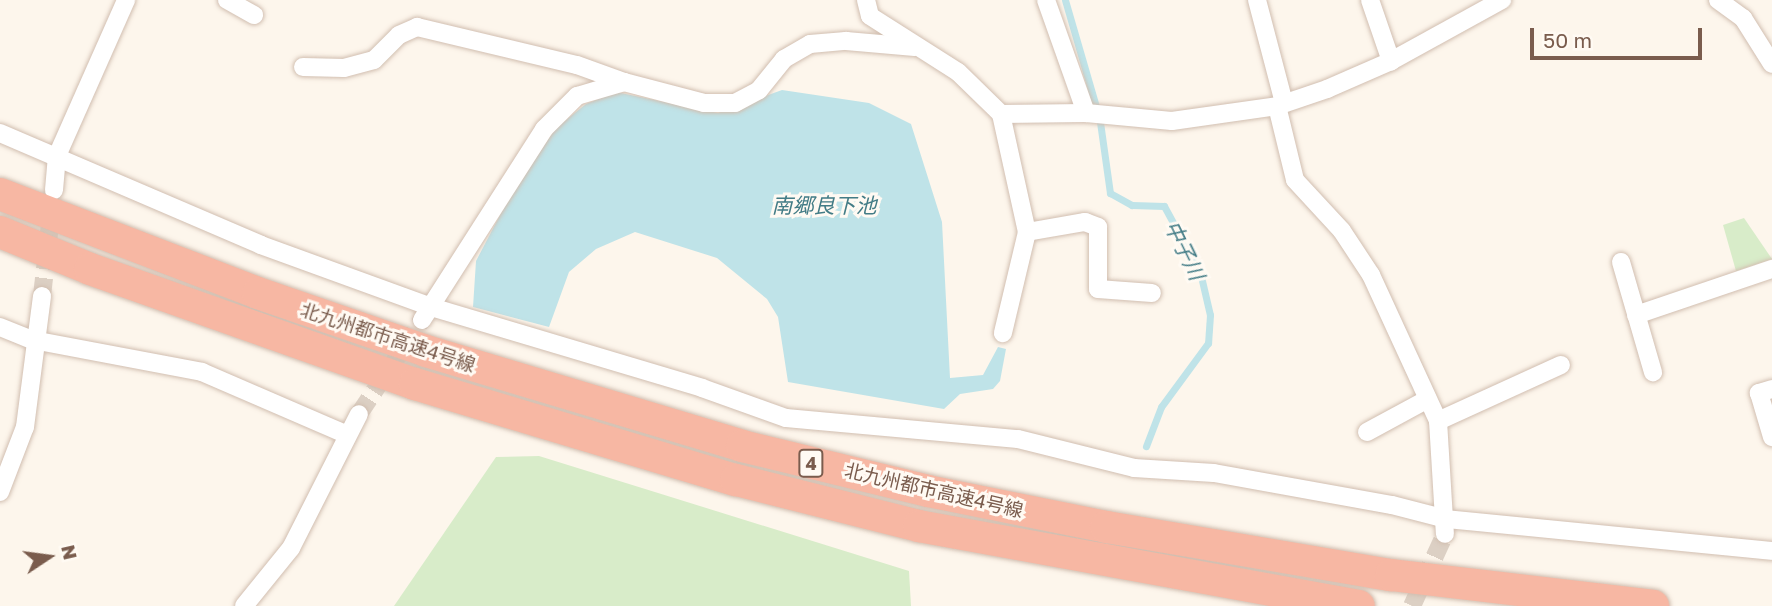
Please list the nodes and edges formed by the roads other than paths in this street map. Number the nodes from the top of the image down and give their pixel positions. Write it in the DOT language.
graph roads {
  1 [pos="126,0"];
  2 [pos="227,0"];
  3 [pos="866,0"];
  4 [pos="1046,0"];
  5 [pos="1257,0"];
  6 [pos="1370,0"];
  7 [pos="1502,0"];
  8 [pos="1718,0"];
  9 [pos="254,15"];
  10 [pos="922,48"];
  11 [pos="1391,61"];
  12 [pos="1772,64"];
  13 [pos="303,67"];
  14 [pos="624,82"];
  15 [pos="1280,105"];
  16 [pos="1086,113"];
  17 [pos="1002,114"];
  18 [pos="0,133"];
  19 [pos="57,156"];
  20 [pos="54,190"];
  21 [pos="0,194"];
  22 [pos="0,232"];
  23 [pos="1027,232"];
  24 [pos="1621,262"];
  25 [pos="1772,268"];
  26 [pos="1152,293"];
  27 [pos="42,296"];
  28 [pos="427,314"];
  29 [pos="1636,315"];
  30 [pos="0,327"];
  31 [pos="1003,333"];
  32 [pos="33,340"];
  33 [pos="1561,365"];
  34 [pos="1653,372"];
  35 [pos="1772,389"];
  36 [pos="1428,399"];
  37 [pos="359,414"];
  38 [pos="1438,421"];
  39 [pos="1367,432"];
  40 [pos="345,434"];
  41 [pos="1772,437"];
  42 [pos="0,492"];
  43 [pos="1446,527"];
  44 [pos="1772,551"];
  45 [pos="244,606"];
  46 [pos="1359,606"];
  47 [pos="1653,606"];
  1 -- 19 [label="street"];
  2 -- 9 [label="street"];
  3 -- 10 [label="street"];
  4 -- 16 [label="street"];
  5 -- 15 [label="street"];
  6 -- 11 [label="street"];
  7 -- 11 [label="street"];
  8 -- 12 [label="street"];
  10 -- 14 [label="street"];
  10 -- 17 [label="street"];
  11 -- 15 [label="street"];
  13 -- 14 [label="street"];
  14 -- 28 [label="street"];
  15 -- 16 [label="street"];
  15 -- 36 [label="street"];
  16 -- 17 [label="street"];
  17 -- 23 [label="street"];
  18 -- 19 [label="street"];
  19 -- 20 [label="street"];
  19 -- 28 [label="street"];
  21 -- 47 [label="highway, 北九州都市高速4号線 / 4"];
  22 -- 46 [label="highway, 北九州都市高速4号線 / 4"];
  23 -- 26 [label="street"];
  23 -- 31 [label="street"];
  24 -- 29 [label="street"];
  25 -- 29 [label="street"];
  27 -- 32 [label="street"];
  28 -- 43 [label="street"];
  29 -- 34 [label="street"];
  30 -- 32 [label="street"];
  32 -- 40 [label="street"];
  32 -- 42 [label="street"];
  33 -- 38 [label="street"];
  35 -- 41 [label="street"];
  36 -- 38 [label="street"];
  36 -- 39 [label="street"];
  37 -- 40 [label="street"];
  38 -- 43 [label="street"];
  40 -- 45 [label="street"];
  43 -- 44 [label="street"];
}
